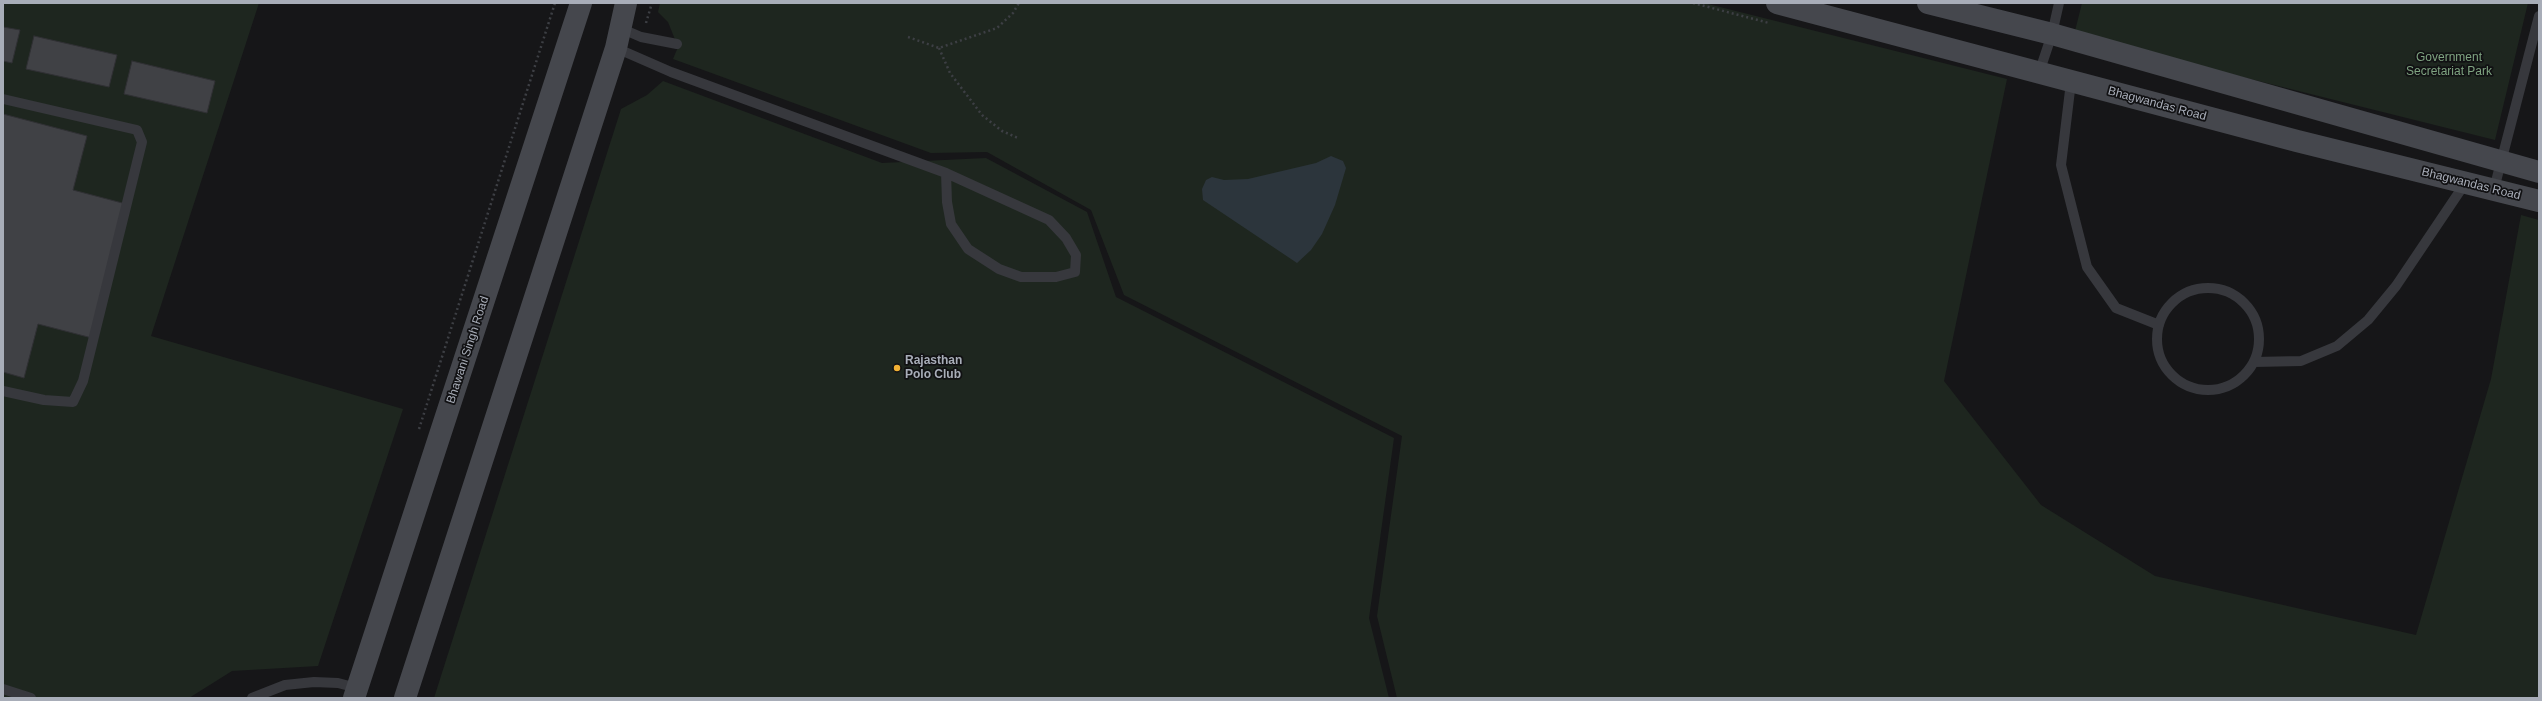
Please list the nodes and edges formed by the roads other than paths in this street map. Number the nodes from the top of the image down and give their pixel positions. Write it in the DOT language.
graph roads {
  1 [pos="581,3"];
  2 [pos="626,3"];
  3 [pos="1777,3"];
  4 [pos="1928,3"];
  5 [pos="2059,3"];
  6 [pos="2539,16"];
  7 [pos="2052,34"];
  8 [pos="2536,37"];
  9 [pos="618,38"];
  10 [pos="677,44"];
  11 [pos="2040,73"];
  12 [pos="2071,82"];
  13 [pos="3,99"];
  14 [pos="2501,162"];
  15 [pos="2539,172"];
  16 [pos="946,173"];
  17 [pos="2466,182"];
  18 [pos="2494,189"];
  19 [pos="2539,201"];
  20 [pos="2159,325"];
  21 [pos="2254,362"];
  22 [pos="3,391"];
  23 [pos="3,689"];
  24 [pos="356,693"];
  25 [pos="31,698"];
  26 [pos="252,698"];
  27 [pos="405,698"];
  1 -- 24 [label="street, Bhawani Singh Road"];
  2 -- 9 [label="street"];
  3 -- 11 [label="street, Bhagwandas Road"];
  4 -- 7 [label="street"];
  5 -- 7 [label="lane"];
  6 -- 8 [label="lane"];
  7 -- 11 [label="lane"];
  7 -- 14 [label="street"];
  8 -- 14 [label="lane"];
  9 -- 10 [label="lane"];
  9 -- 16 [label="lane"];
  9 -- 27 [label="street"];
  11 -- 12 [label="street, Bhagwandas Road"];
  12 -- 17 [label="street, Bhagwandas Road"];
  12 -- 20 [label="lane"];
  13 -- 22 [label="lane"];
  14 -- 15 [label="street"];
  14 -- 18 [label="lane"];
  16 -- 16 [label="lane"];
  17 -- 18 [label="street, Bhagwandas Road"];
  17 -- 21 [label="lane"];
  18 -- 19 [label="street, Bhagwandas Road"];
  20 -- 21 [label="lane"];
  20 -- 21 [label="lane"];
  23 -- 25 [label="lane"];
  24 -- 26 [label="lane"];
}
